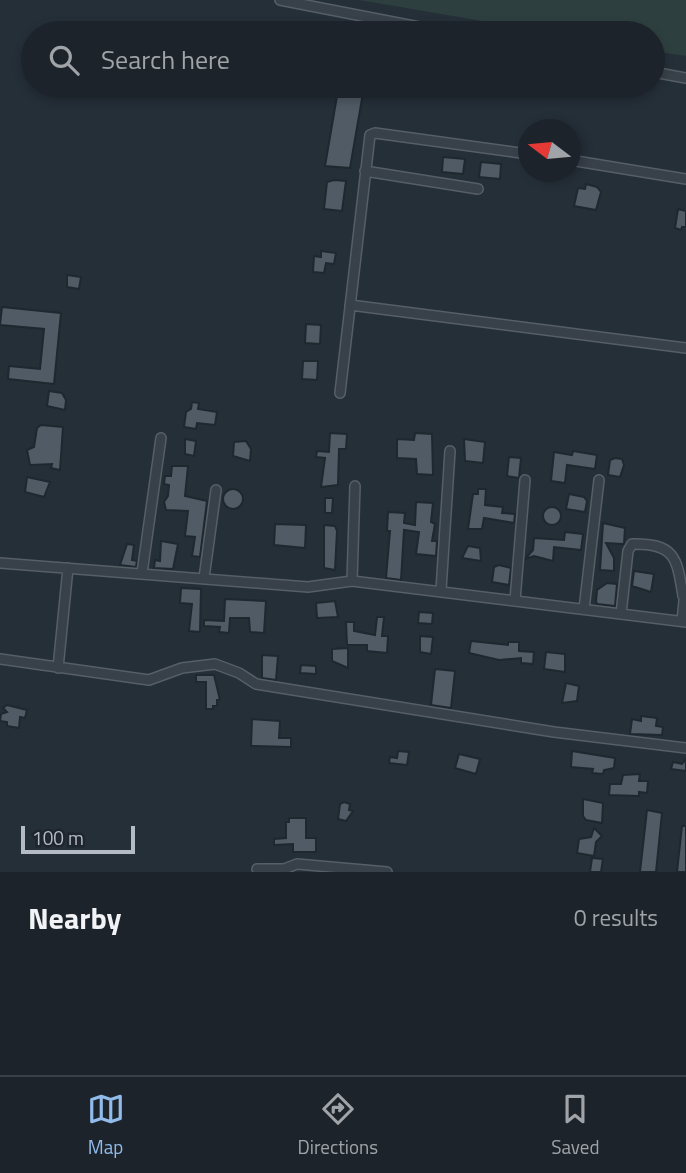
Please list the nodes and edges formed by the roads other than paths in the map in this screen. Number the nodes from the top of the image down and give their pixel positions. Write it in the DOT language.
graph roads {
  1 [pos="280,0"];
  2 [pos="388,21"];
  3 [pos="665,74"];
  4 [pos="686,78"];
  5 [pos="518,153"];
  6 [pos="581,162"];
  7 [pos="365,171"];
  8 [pos="686,178"];
  9 [pos="478,189"];
  10 [pos="350,305"];
  11 [pos="686,348"];
  12 [pos="340,393"];
  13 [pos="160,438"];
  14 [pos="450,451"];
  15 [pos="525,480"];
  16 [pos="599,480"];
  17 [pos="355,486"];
  18 [pos="216,489"];
  19 [pos="0,563"];
  20 [pos="68,568"];
  21 [pos="142,573"];
  22 [pos="204,578"];
  23 [pos="352,580"];
  24 [pos="441,590"];
  25 [pos="684,592"];
  26 [pos="515,600"];
  27 [pos="584,610"];
  28 [pos="621,614"];
  29 [pos="684,621"];
  30 [pos="0,659"];
  31 [pos="58,668"];
  32 [pos="686,748"];
  33 [pos="257,869"];
  34 [pos="387,872"];
  1 -- 2 [label="street"];
  3 -- 4 [label="street"];
  5 -- 7 [label="street"];
  6 -- 8 [label="street"];
  7 -- 9 [label="street"];
  7 -- 10 [label="street"];
  10 -- 11 [label="street"];
  10 -- 12 [label="street"];
  13 -- 21 [label="street"];
  14 -- 24 [label="street"];
  15 -- 26 [label="street"];
  16 -- 27 [label="street"];
  17 -- 23 [label="street"];
  18 -- 22 [label="street"];
  19 -- 20 [label="street"];
  20 -- 21 [label="street"];
  20 -- 31 [label="street"];
  21 -- 22 [label="street"];
  22 -- 23 [label="street"];
  23 -- 24 [label="street"];
  24 -- 26 [label="street"];
  25 -- 28 [label="street"];
  25 -- 29 [label="street"];
  26 -- 27 [label="street"];
  27 -- 28 [label="street"];
  28 -- 29 [label="street"];
  30 -- 31 [label="street"];
  31 -- 32 [label="street"];
  33 -- 34 [label="street"];
}
